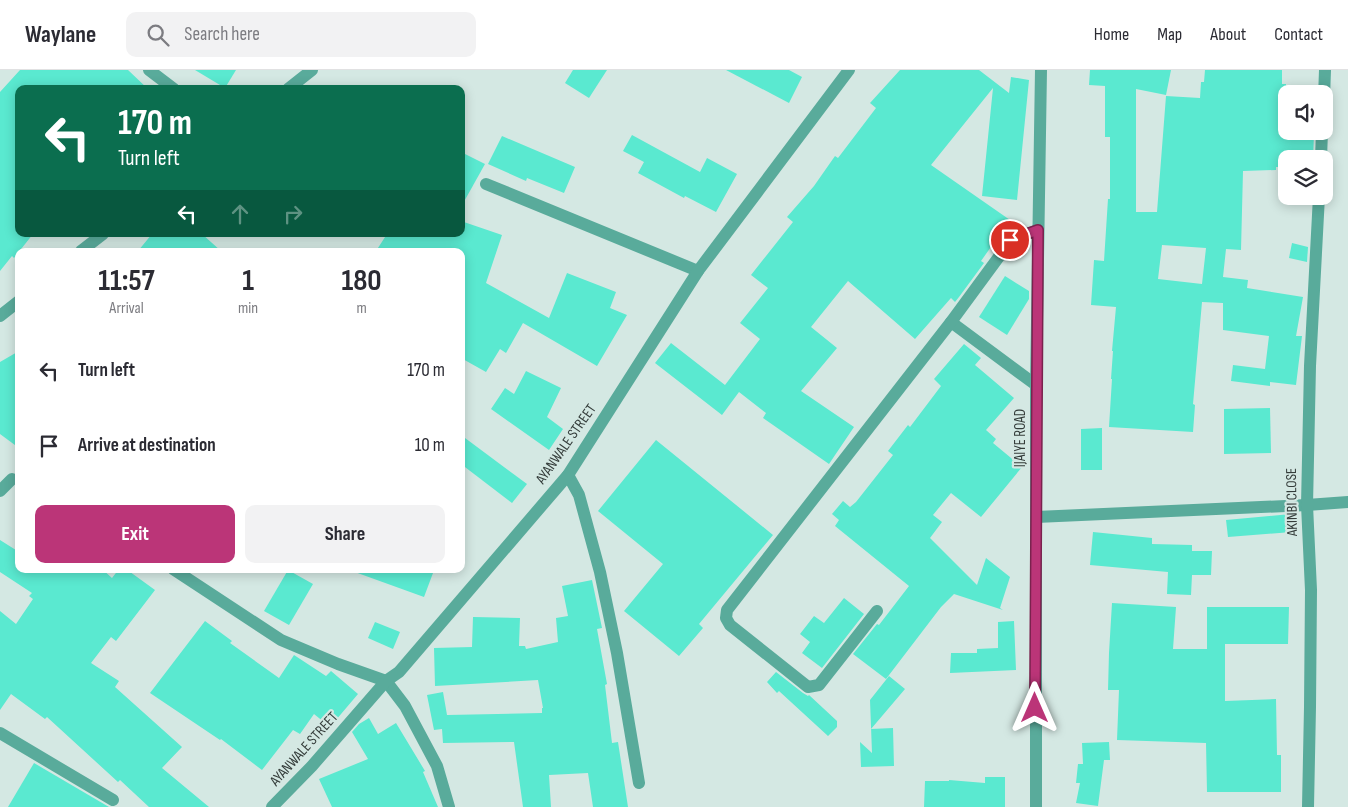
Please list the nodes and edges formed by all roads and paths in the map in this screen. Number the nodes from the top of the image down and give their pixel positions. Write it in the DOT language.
graph roads {
  1 [pos="149,70"];
  2 [pos="312,70"];
  3 [pos="849,70"];
  4 [pos="1041,70"];
  5 [pos="1325,70"];
  6 [pos="169,85"];
  7 [pos="293,85"];
  8 [pos="1324,85"];
  9 [pos="486,184"];
  10 [pos="1319,205"];
  11 [pos="1038,230"];
  12 [pos="99,237"];
  13 [pos="85,248"];
  14 [pos="698,271"];
  15 [pos="15,304"];
  16 [pos="0,316"];
  17 [pos="951,322"];
  18 [pos="1036,385"];
  19 [pos="568,475"];
  20 [pos="9,482"];
  21 [pos="0,491"];
  22 [pos="1348,502"];
  23 [pos="1307,505"];
  24 [pos="1036,517"];
  25 [pos="179,573"];
  26 [pos="877,611"];
  27 [pos="386,681"];
  28 [pos="2,738"];
  29 [pos="639,783"];
  30 [pos="114,800"];
  31 [pos="272,807"];
  32 [pos="449,807"];
  33 [pos="1036,807"];
  34 [pos="1308,807"];
  1 -- 6 [label="street"];
  2 -- 7 [label="street"];
  3 -- 14 [label="street, AYANWALE STREET"];
  4 -- 11 [label="street, IJAIYE ROAD"];
  5 -- 8 [label="street"];
  9 -- 14 [label="street"];
  10 -- 23 [label="street, AKINBI CLOSE"];
  11 -- 17 [label="street"];
  11 -- 18 [label="street, IJAIYE ROAD"];
  12 -- 13 [label="street"];
  14 -- 19 [label="street, AYANWALE STREET"];
  15 -- 16 [label="street"];
  17 -- 18 [label="street"];
  17 -- 26 [label="street"];
  18 -- 24 [label="street, IJAIYE ROAD"];
  19 -- 27 [label="street, AYANWALE STREET"];
  19 -- 29 [label="street"];
  20 -- 21 [label="street"];
  22 -- 23 [label="street"];
  23 -- 24 [label="street"];
  23 -- 34 [label="street, AKINBI CLOSE"];
  24 -- 33 [label="street, IJAIYE ROAD"];
  25 -- 27 [label="street"];
  27 -- 31 [label="street, AYANWALE STREET"];
  27 -- 32 [label="street"];
  28 -- 30 [label="street"];
}
